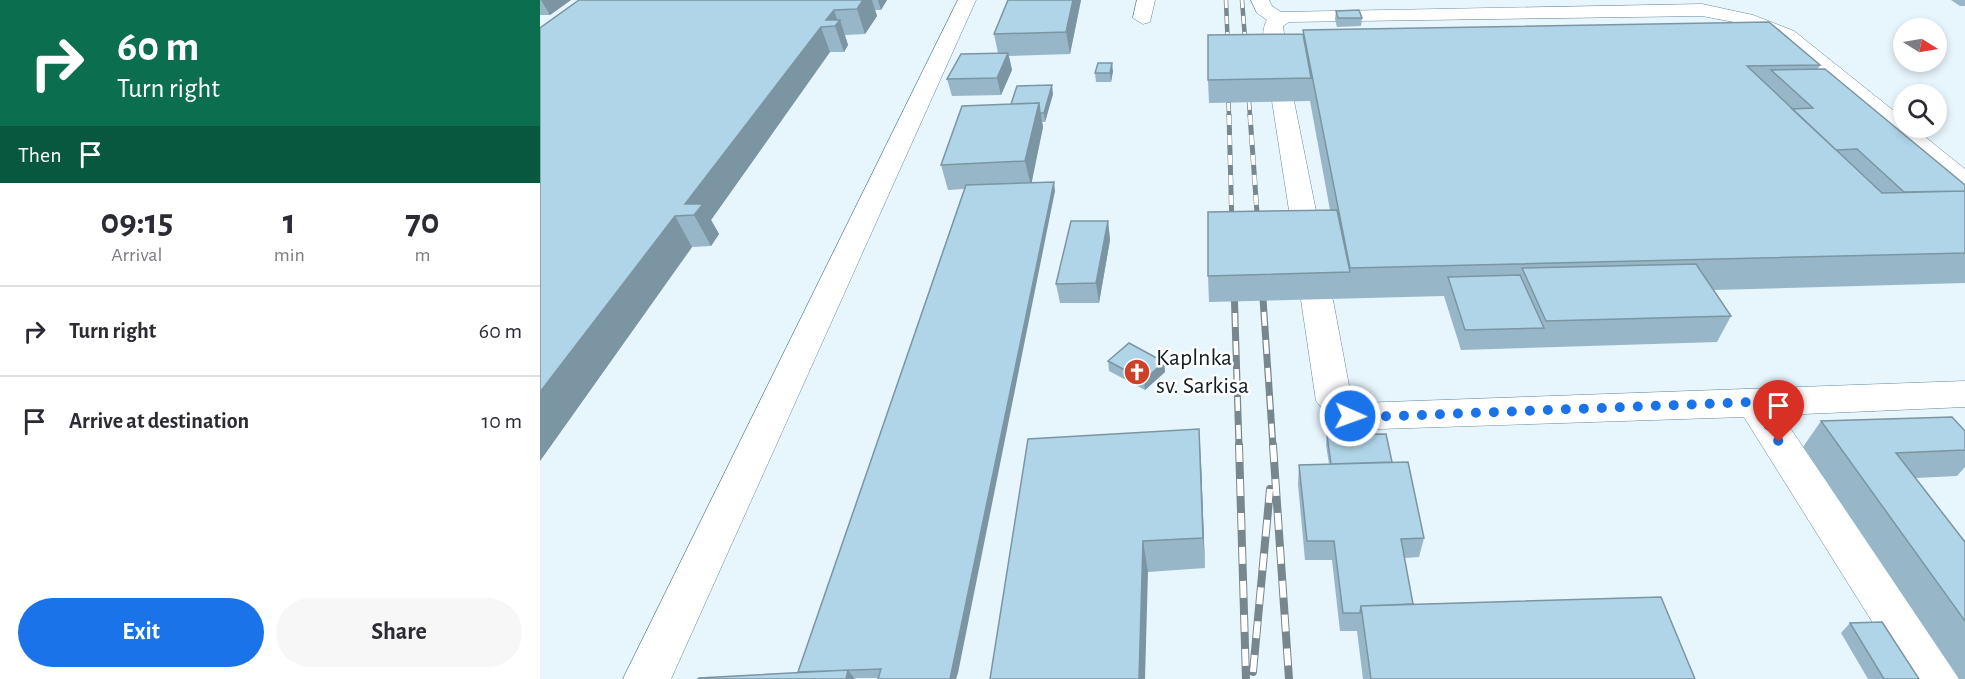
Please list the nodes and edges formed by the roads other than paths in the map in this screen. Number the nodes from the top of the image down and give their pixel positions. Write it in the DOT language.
graph roads {
  1 [pos="967,0"];
  2 [pos="1260,0"];
  3 [pos="1452,7"];
  4 [pos="1278,18"];
  5 [pos="1276,56"];
  6 [pos="1283,101"];
  7 [pos="1965,182"];
  8 [pos="1307,236"];
  9 [pos="1317,300"];
  10 [pos="1965,394"];
  11 [pos="1754,402"];
  12 [pos="647,679"];
  13 [pos="1935,679"];
  1 -- 12 [label="lane"];
  2 -- 4 [label="lane"];
  3 -- 4 [label="lane"];
  3 -- 7 [label="lane"];
  4 -- 5 [label="lane"];
  6 -- 8 [label="lane"];
  9 -- 11 [label="lane"];
  10 -- 11 [label="lane"];
  11 -- 13 [label="lane"];
}
